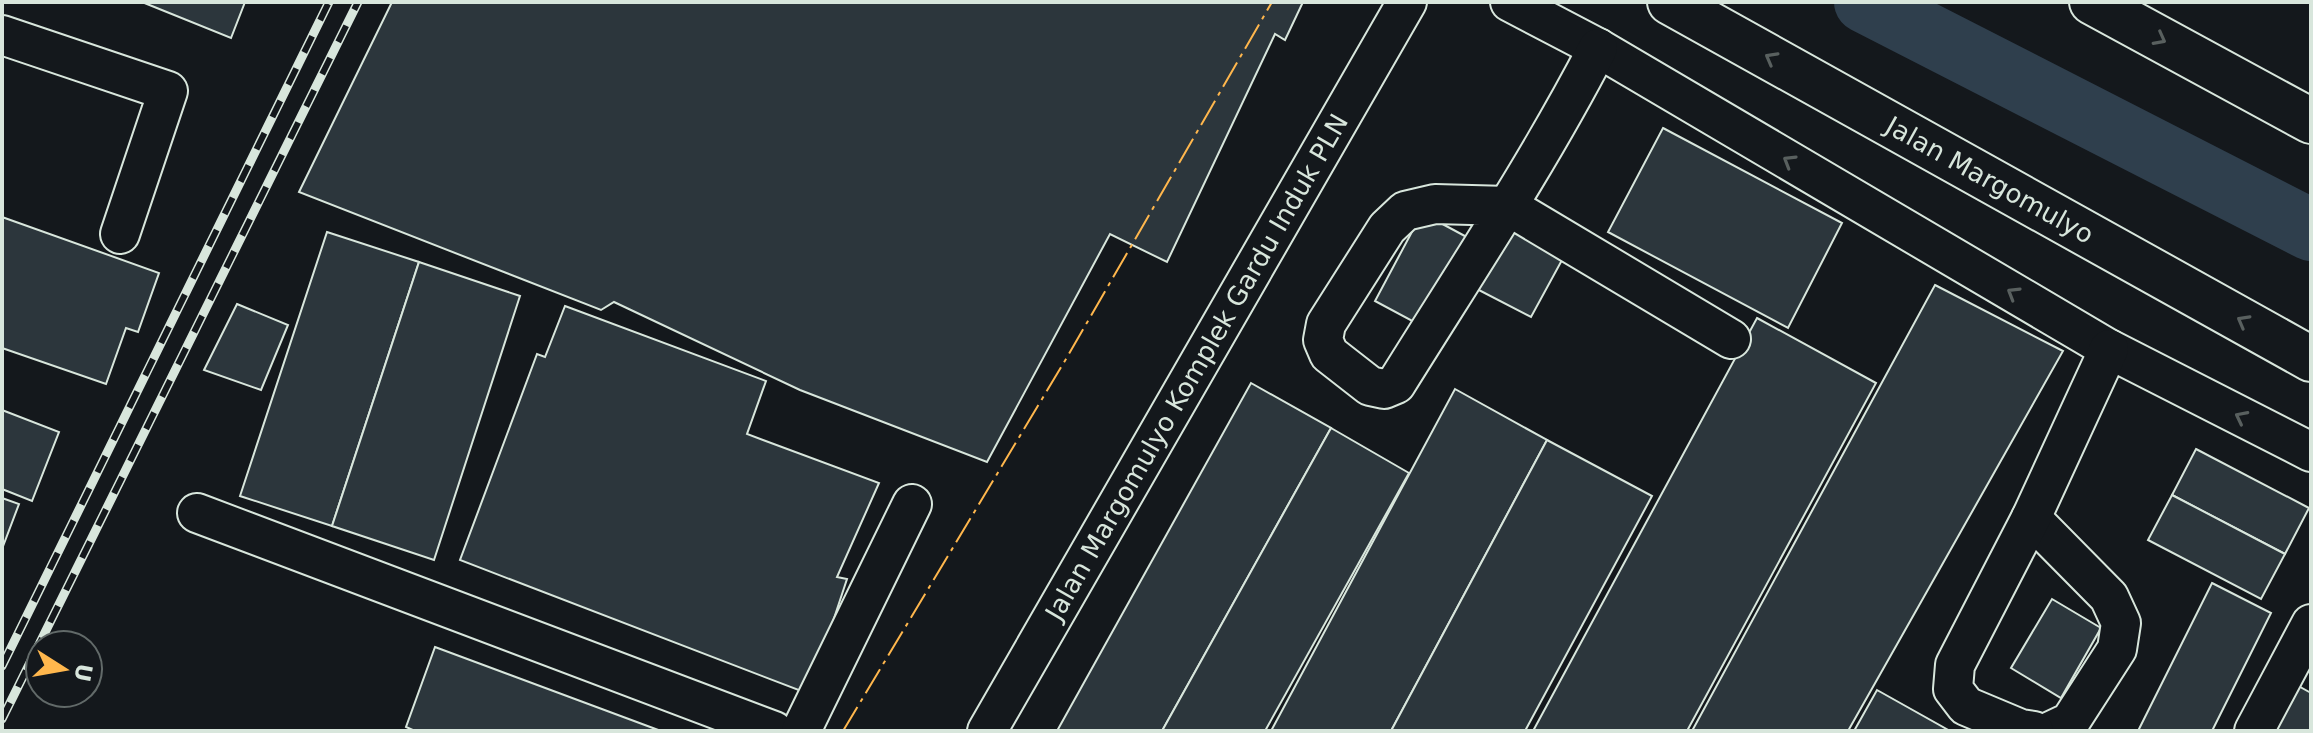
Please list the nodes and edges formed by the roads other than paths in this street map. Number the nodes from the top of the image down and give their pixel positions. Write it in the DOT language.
graph roads {
  1 [pos="1407,2"];
  2 [pos="1510,2"];
  3 [pos="1670,2"];
  4 [pos="2092,2"];
  5 [pos="2,35"];
  6 [pos="1598,48"];
  7 [pos="2311,121"];
  8 [pos="1508,206"];
  9 [pos="120,234"];
  10 [pos="1731,339"];
  11 [pos="2109,349"];
  12 [pos="2311,359"];
  13 [pos="2311,452"];
  14 [pos="912,504"];
  15 [pos="197,513"];
  16 [pos="2031,518"];
  17 [pos="2311,624"];
  18 [pos="774,731"];
  19 [pos="801,731"];
  20 [pos="987,731"];
  21 [pos="2034,731"];
  22 [pos="2051,731"];
  23 [pos="2254,731"];
  1 -- 20 [label="lane, Jalan Margomulyo Komplek Gardu Induk PLN"];
  2 -- 6 [label="lane"];
  12 -- 3 [label="main road, Jalan Margomulyo, one-way"];
  4 -- 7 [label="main road, one-way"];
  5 -- 9 [label="lane"];
  6 -- 8 [label="lane"];
  11 -- 6 [label="lane, one-way"];
  8 -- 8 [label="lane"];
  8 -- 10 [label="lane"];
  13 -- 11 [label="lane, one-way"];
  11 -- 16 [label="lane"];
  14 -- 19 [label="lane"];
  15 -- 18 [label="lane"];
  16 -- 21 [label="lane"];
  16 -- 22 [label="lane"];
  17 -- 23 [label="lane"];
}
